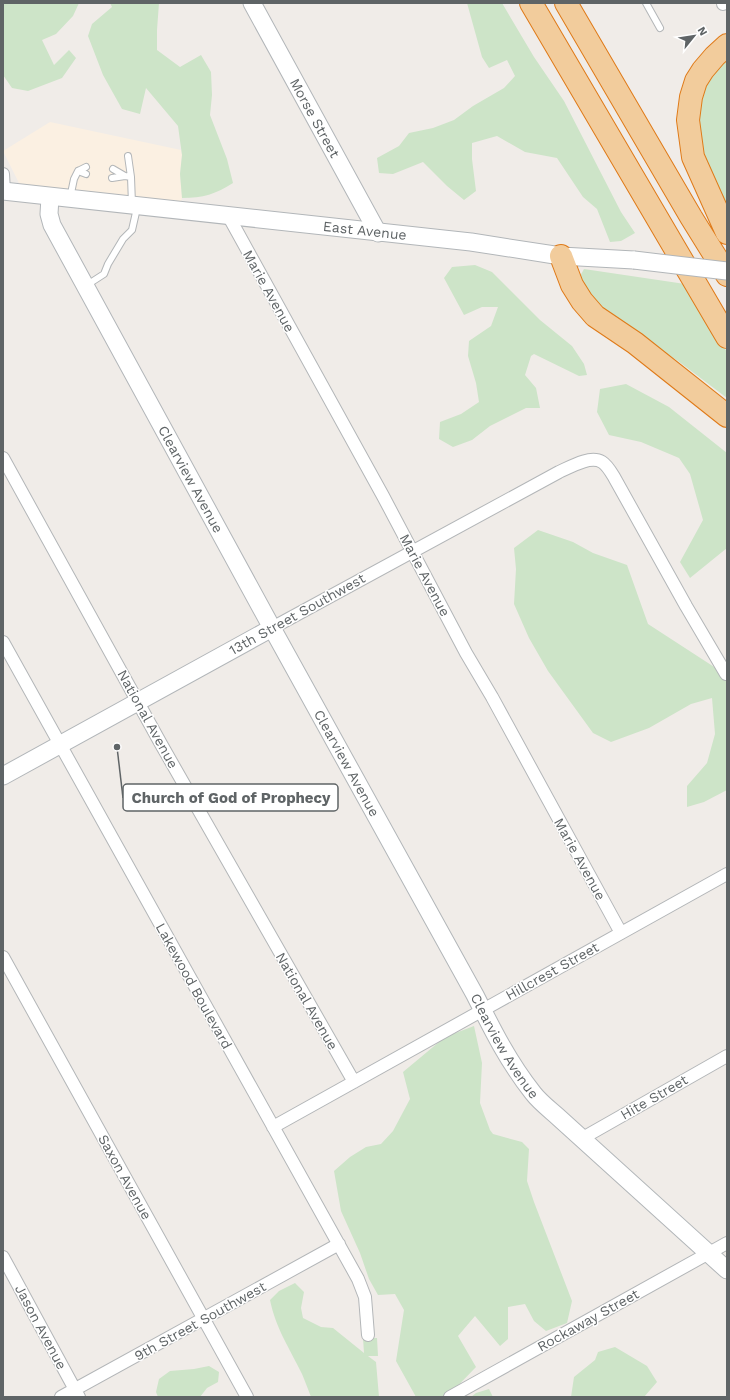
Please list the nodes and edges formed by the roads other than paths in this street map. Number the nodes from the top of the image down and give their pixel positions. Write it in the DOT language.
graph roads {
  1 [pos="252,3"];
  2 [pos="531,3"];
  3 [pos="566,3"];
  4 [pos="646,3"];
  5 [pos="660,28"];
  6 [pos="727,45"];
  7 [pos="128,156"];
  8 [pos="86,167"];
  9 [pos="113,169"];
  10 [pos="78,170"];
  11 [pos="3,174"];
  12 [pos="86,174"];
  13 [pos="128,177"];
  14 [pos="112,178"];
  15 [pos="4,192"];
  16 [pos="50,197"];
  17 [pos="70,199"];
  18 [pos="135,206"];
  19 [pos="229,217"];
  20 [pos="378,233"];
  21 [pos="727,233"];
  22 [pos="561,256"];
  23 [pos="727,271"];
  24 [pos="727,274"];
  25 [pos="85,286"];
  26 [pos="727,337"];
  27 [pos="727,416"];
  28 [pos="3,458"];
  29 [pos="412,551"];
  30 [pos="272,628"];
  31 [pos="3,642"];
  32 [pos="726,674"];
  33 [pos="138,702"];
  34 [pos="60,745"];
  35 [pos="3,776"];
  36 [pos="727,874"];
  37 [pos="621,932"];
  38 [pos="3,957"];
  39 [pos="482,1010"];
  40 [pos="727,1056"];
  41 [pos="354,1082"];
  42 [pos="273,1126"];
  43 [pos="581,1139"];
  44 [pos="727,1243"];
  45 [pos="339,1244"];
  46 [pos="708,1253"];
  47 [pos="3,1257"];
  48 [pos="727,1270"];
  49 [pos="203,1319"];
  50 [pos="368,1335"];
  51 [pos="77,1393"];
  52 [pos="60,1397"];
  53 [pos="247,1397"];
  54 [pos="450,1397"];
  1 -- 20 [label="street, Morse Street"];
  2 -- 26 [label="highway"];
  3 -- 24 [label="highway"];
  4 -- 5 [label="lane"];
  6 -- 21 [label="highway"];
  7 -- 13 [label="lane"];
  8 -- 10 [label="lane"];
  9 -- 13 [label="lane"];
  10 -- 12 [label="lane"];
  10 -- 17 [label="lane"];
  11 -- 15 [label="street"];
  13 -- 14 [label="lane"];
  13 -- 18 [label="lane"];
  15 -- 16 [label="street, East Avenue"];
  16 -- 17 [label="street, East Avenue"];
  16 -- 25 [label="street, Clearview Avenue"];
  17 -- 18 [label="street, East Avenue"];
  18 -- 19 [label="street, East Avenue"];
  18 -- 25 [label="lane"];
  19 -- 20 [label="street, East Avenue"];
  19 -- 29 [label="street, Marie Avenue"];
  20 -- 22 [label="street, East Avenue"];
  22 -- 23 [label="street, East Avenue, bridge"];
  22 -- 27 [label="highway"];
  25 -- 30 [label="street, Clearview Avenue"];
  28 -- 33 [label="street, National Avenue"];
  29 -- 30 [label="street, 13th Street Southwest"];
  29 -- 32 [label="street, 13th Street Southwest"];
  29 -- 37 [label="street, Marie Avenue"];
  30 -- 33 [label="street, 13th Street Southwest"];
  30 -- 39 [label="street, Clearview Avenue"];
  31 -- 34 [label="street, Lakewood Boulevard"];
  33 -- 34 [label="street, 13th Street Southwest"];
  33 -- 41 [label="street, National Avenue"];
  34 -- 35 [label="street, 13th Street Southwest"];
  34 -- 42 [label="street, Lakewood Boulevard"];
  36 -- 37 [label="street, Hillcrest Street"];
  37 -- 39 [label="street, Hillcrest Street"];
  38 -- 49 [label="street, Saxon Avenue"];
  39 -- 41 [label="street, Hillcrest Street"];
  39 -- 43 [label="street, Clearview Avenue"];
  40 -- 43 [label="street, Hite Street"];
  41 -- 42 [label="street, Hillcrest Street"];
  42 -- 45 [label="street, Lakewood Boulevard"];
  43 -- 46 [label="street, Clearview Avenue"];
  44 -- 46 [label="street, Rockaway Street"];
  45 -- 49 [label="street, 9th Street Southwest"];
  45 -- 50 [label="street, Lakewood Boulevard"];
  46 -- 48 [label="street, Clearview Avenue"];
  46 -- 54 [label="street, Rockaway Street"];
  47 -- 51 [label="street, Jason Avenue"];
  49 -- 51 [label="street, 9th Street Southwest"];
  49 -- 53 [label="street, Saxon Avenue"];
  51 -- 52 [label="street, 9th Street Southwest"];
}
